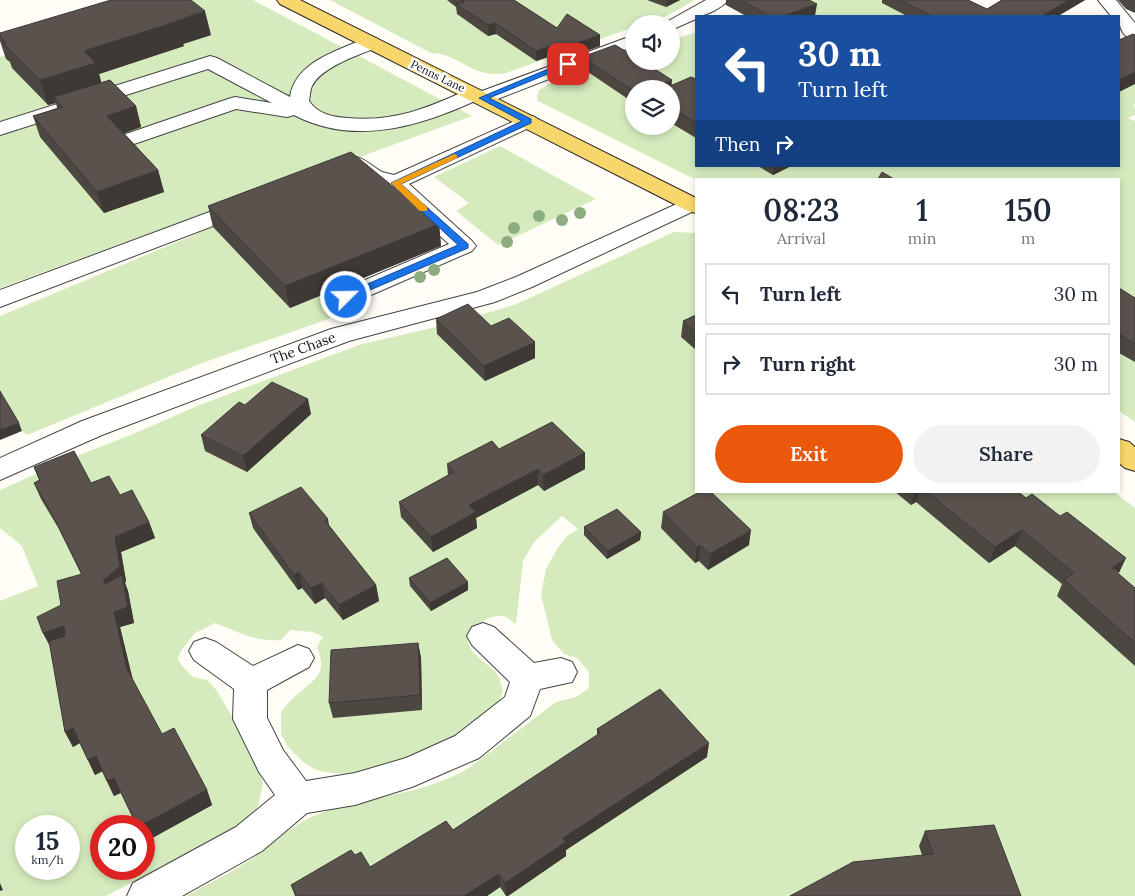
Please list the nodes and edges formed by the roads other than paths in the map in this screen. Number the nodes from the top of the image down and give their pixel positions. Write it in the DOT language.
graph roads {
  1 [pos="286,0"];
  2 [pos="718,0"];
  3 [pos="1107,0"];
  4 [pos="1119,15"];
  5 [pos="1120,16"];
  6 [pos="680,21"];
  7 [pos="1135,35"];
  8 [pos="371,43"];
  9 [pos="625,43"];
  10 [pos="479,96"];
  11 [pos="308,114"];
  12 [pos="528,121"];
  13 [pos="0,129"];
  14 [pos="130,139"];
  15 [pos="329,174"];
  16 [pos="395,183"];
  17 [pos="265,198"];
  18 [pos="694,205"];
  19 [pos="346,297"];
  20 [pos="0,299"];
  21 [pos="1120,450"];
  22 [pos="1135,461"];
  23 [pos="0,470"];
  24 [pos="483,636"];
  25 [pos="206,651"];
  26 [pos="298,658"];
  27 [pos="561,672"];
  28 [pos="528,678"];
  29 [pos="251,683"];
  30 [pos="298,798"];
  31 [pos="146,896"];
  1 -- 8 [label="main road, Penns Lane"];
  2 -- 6 [label="street"];
  3 -- 4 [label="street"];
  5 -- 7 [label="street"];
  8 -- 10 [label="main road, Penns Lane"];
  8 -- 11 [label="street"];
  9 -- 10 [label="street"];
  10 -- 11 [label="street"];
  10 -- 12 [label="main road, Penns Lane"];
  11 -- 13 [label="street"];
  11 -- 14 [label="street"];
  12 -- 16 [label="street"];
  12 -- 18 [label="main road, Penns Lane"];
  15 -- 16 [label="street"];
  16 -- 19 [label="street"];
  17 -- 20 [label="street"];
  18 -- 23 [label="street, The Chase"];
  21 -- 22 [label="main road"];
  24 -- 28 [label="street"];
  25 -- 29 [label="street"];
  26 -- 29 [label="street"];
  27 -- 28 [label="street"];
  28 -- 30 [label="street"];
  29 -- 30 [label="street"];
  30 -- 31 [label="street"];
}
